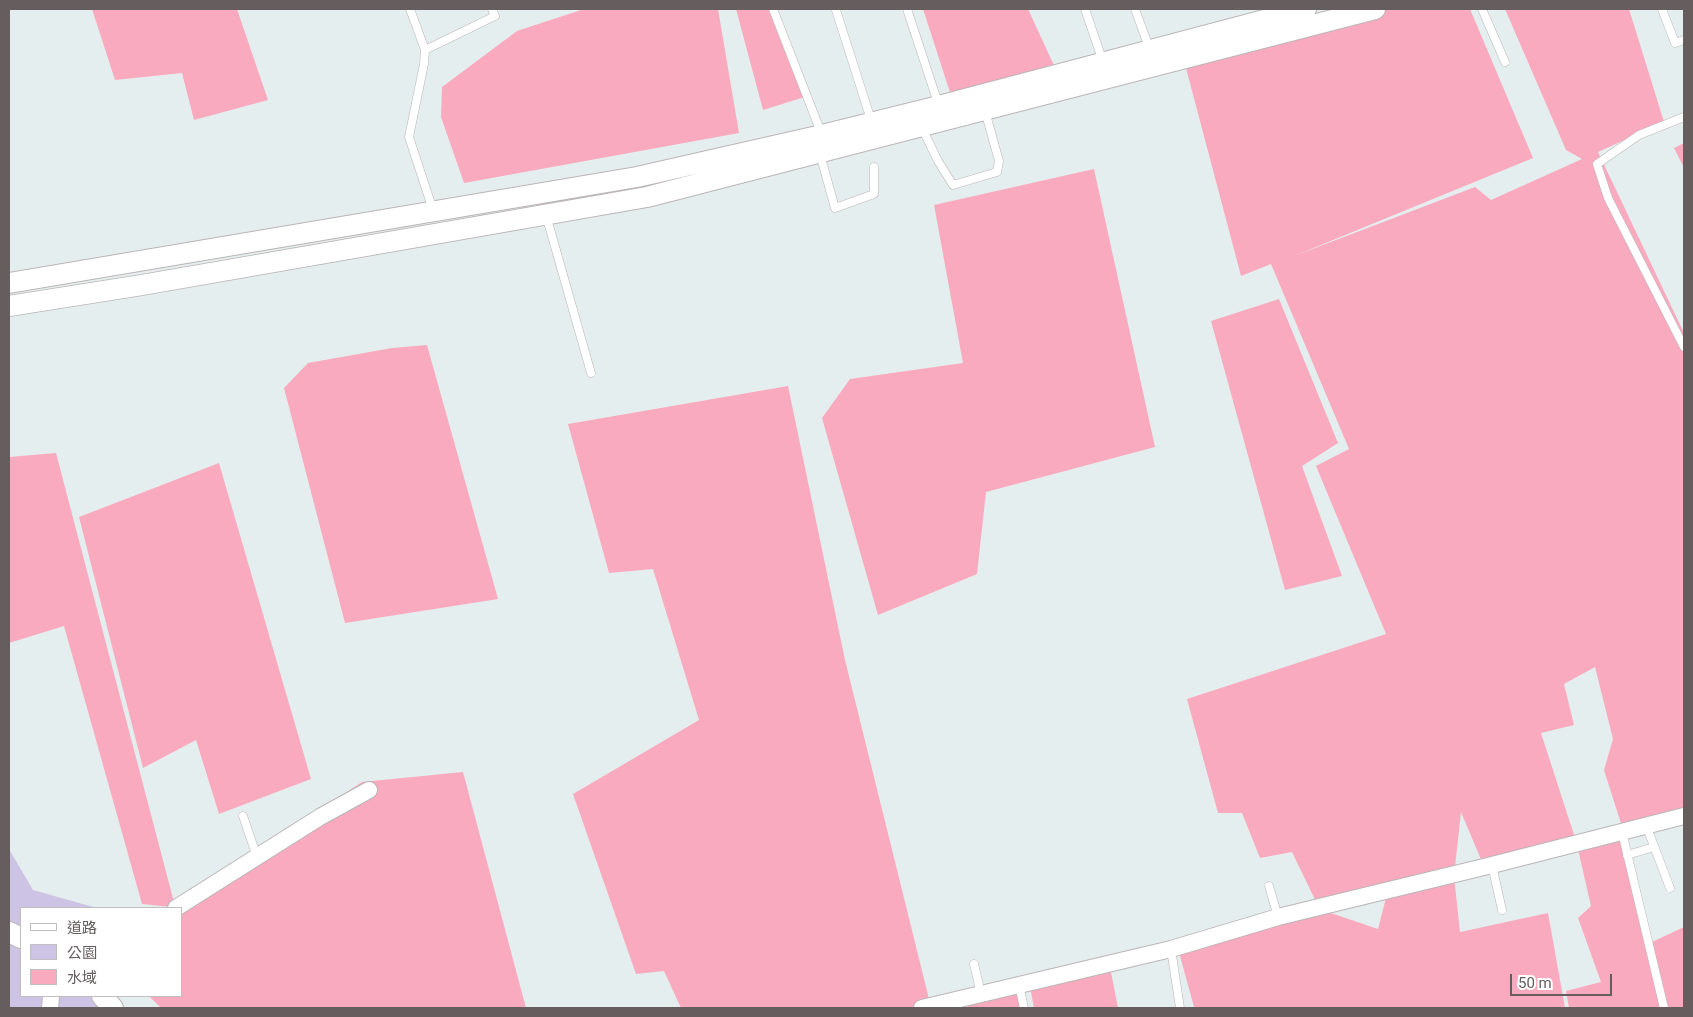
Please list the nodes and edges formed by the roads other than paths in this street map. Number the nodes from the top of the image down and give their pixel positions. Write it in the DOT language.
graph roads {
  1 [pos="410,9"];
  2 [pos="492,9"];
  3 [pos="774,9"];
  4 [pos="907,9"];
  5 [pos="1085,9"];
  6 [pos="1135,9"];
  7 [pos="1306,9"];
  8 [pos="1375,9"];
  9 [pos="1482,9"];
  10 [pos="1662,9"];
  11 [pos="836,10"];
  12 [pos="1684,40"];
  13 [pos="425,50"];
  14 [pos="1150,50"];
  15 [pos="1104,62"];
  16 [pos="1505,62"];
  17 [pos="939,106"];
  18 [pos="985,110"];
  19 [pos="1684,117"];
  20 [pos="872,122"];
  21 [pos="921,126"];
  22 [pos="821,144"];
  23 [pos="874,167"];
  24 [pos="433,210"];
  25 [pos="546,215"];
  26 [pos="9,283"];
  27 [pos="9,306"];
  28 [pos="1684,347"];
  29 [pos="591,374"];
  30 [pos="369,790"];
  31 [pos="243,816"];
  32 [pos="1684,816"];
  33 [pos="1646,825"];
  34 [pos="1622,832"];
  35 [pos="1654,847"];
  36 [pos="1627,855"];
  37 [pos="257,857"];
  38 [pos="1492,865"];
  39 [pos="1269,886"];
  40 [pos="1670,888"];
  41 [pos="178,907"];
  42 [pos="1502,910"];
  43 [pos="1278,917"];
  44 [pos="1171,949"];
  45 [pos="974,964"];
  46 [pos="1019,985"];
  47 [pos="981,994"];
  48 [pos="103,997"];
  49 [pos="113,1008"];
  50 [pos="922,1008"];
  51 [pos="1024,1008"];
  52 [pos="1180,1008"];
  53 [pos="1664,1008"];
  1 -- 13 [label="lane"];
  2 -- 13 [label="lane"];
  3 -- 22 [label="lane"];
  4 -- 17 [label="lane"];
  5 -- 15 [label="lane"];
  6 -- 14 [label="lane"];
  7 -- 14 [label="street"];
  8 -- 18 [label="street"];
  9 -- 16 [label="lane"];
  10 -- 12 [label="lane"];
  11 -- 20 [label="lane"];
  13 -- 24 [label="lane"];
  14 -- 15 [label="street"];
  15 -- 17 [label="street"];
  17 -- 20 [label="street"];
  18 -- 21 [label="street"];
  18 -- 21 [label="lane"];
  19 -- 28 [label="lane"];
  20 -- 22 [label="street"];
  21 -- 22 [label="street"];
  22 -- 23 [label="lane"];
  22 -- 24 [label="street"];
  22 -- 25 [label="street"];
  24 -- 26 [label="street"];
  25 -- 27 [label="street"];
  25 -- 29 [label="lane"];
  30 -- 37 [label="street"];
  31 -- 37 [label="lane"];
  32 -- 33 [label="street"];
  33 -- 34 [label="street"];
  33 -- 35 [label="lane"];
  34 -- 36 [label="lane"];
  34 -- 38 [label="street"];
  35 -- 36 [label="lane"];
  35 -- 40 [label="lane"];
  36 -- 53 [label="lane"];
  37 -- 41 [label="street"];
  38 -- 42 [label="lane"];
  38 -- 43 [label="street"];
  39 -- 43 [label="lane"];
  43 -- 44 [label="street"];
  44 -- 46 [label="street"];
  44 -- 52 [label="lane"];
  45 -- 47 [label="lane"];
  46 -- 47 [label="street"];
  46 -- 51 [label="lane"];
  47 -- 50 [label="street"];
  48 -- 49 [label="street"];
}
